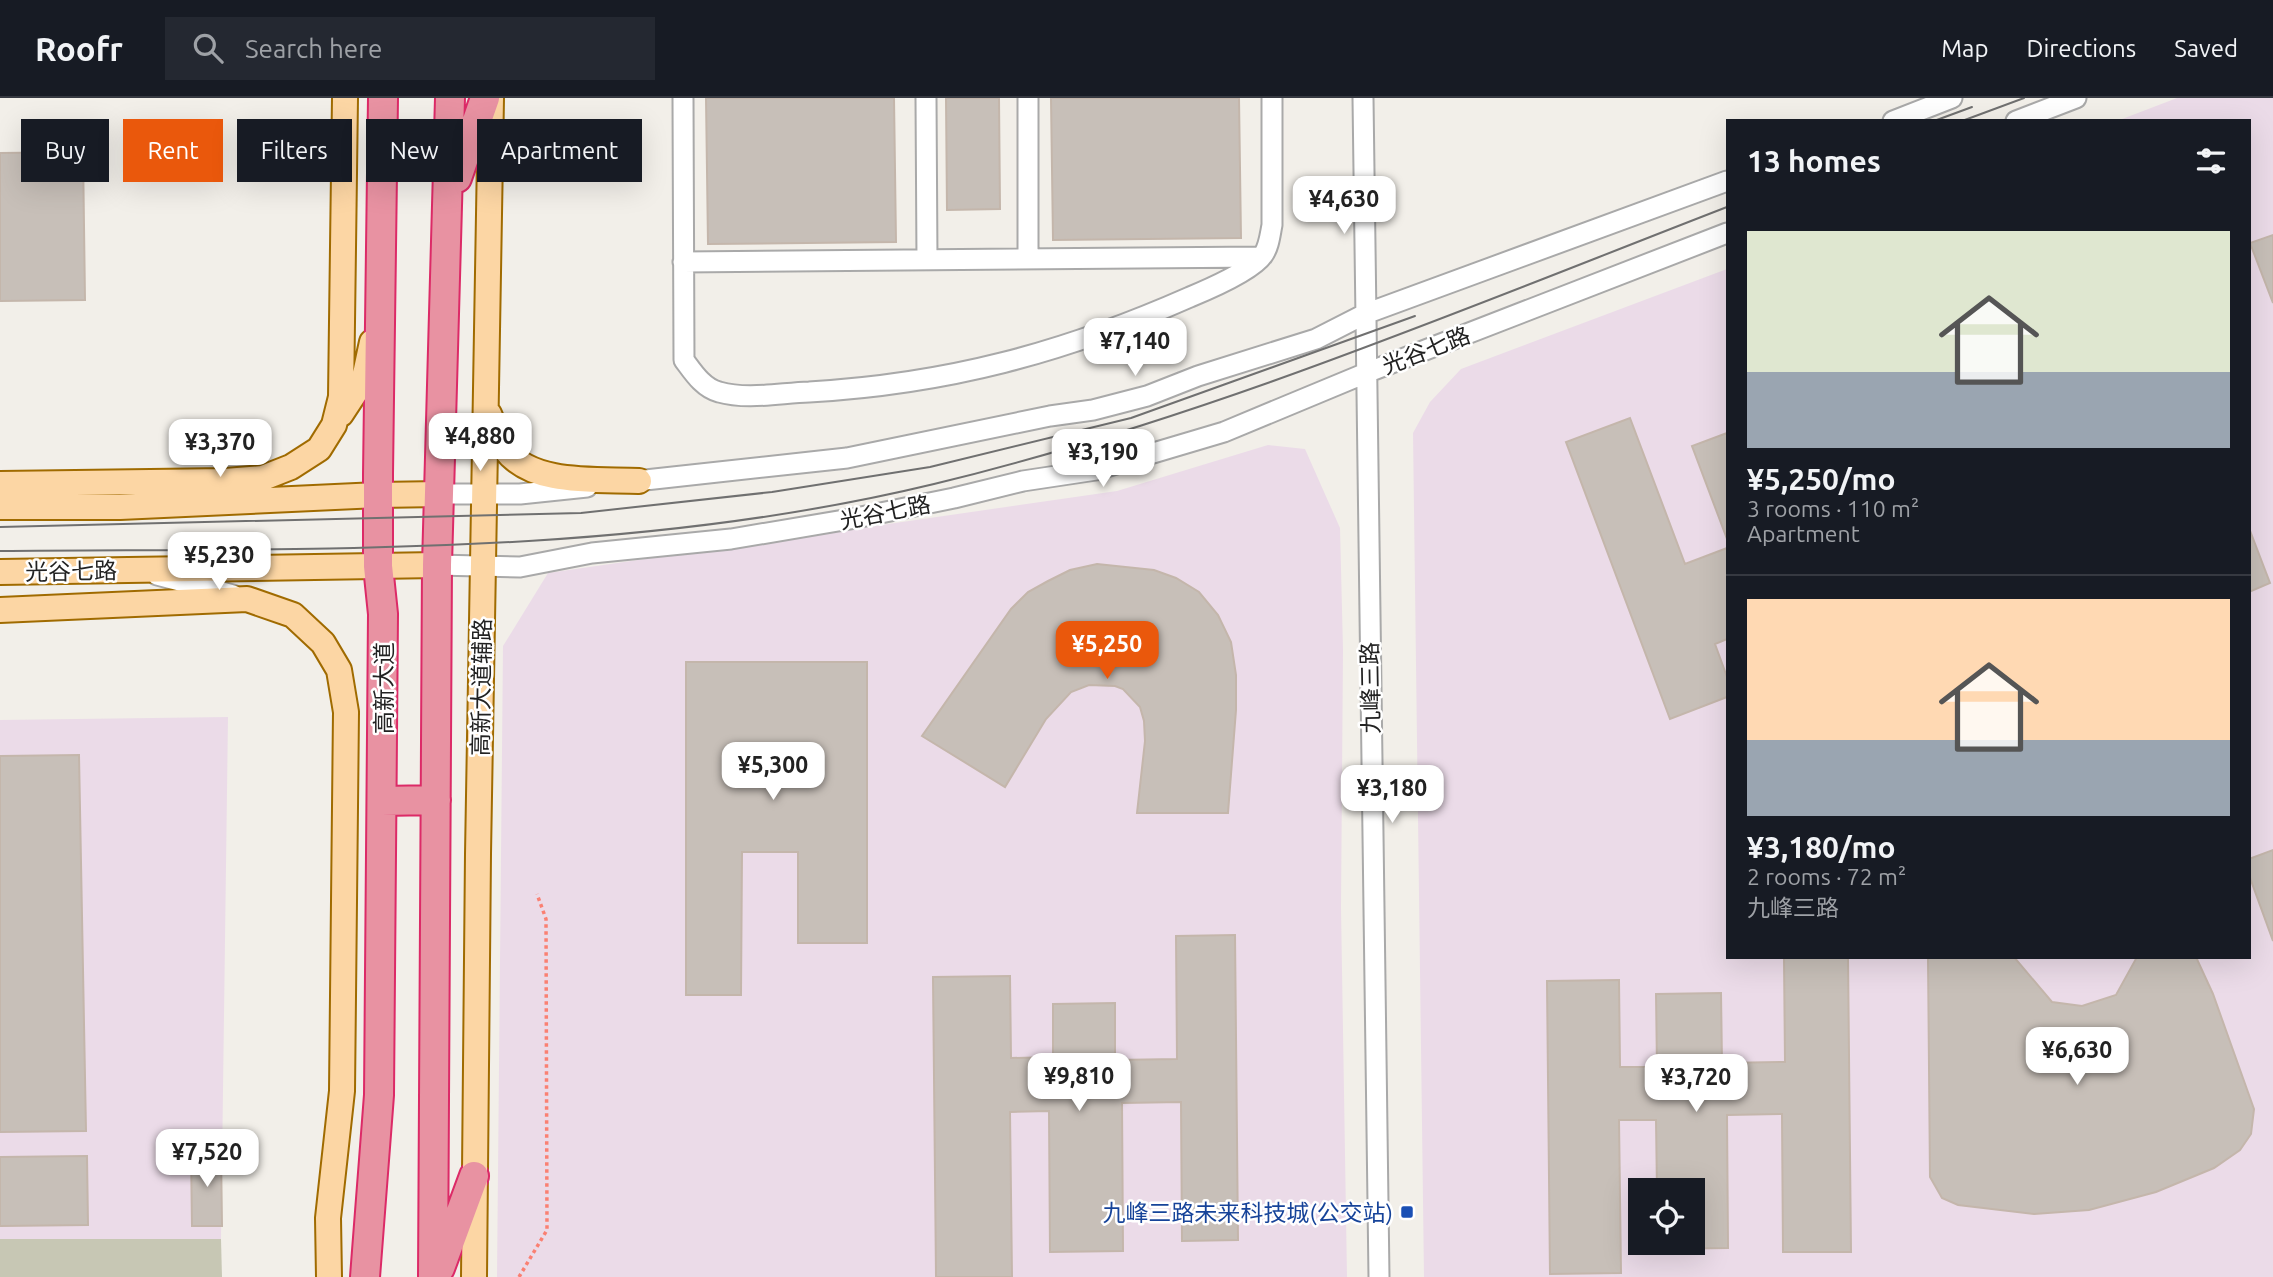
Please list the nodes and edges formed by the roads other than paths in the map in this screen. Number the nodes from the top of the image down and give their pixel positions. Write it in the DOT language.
graph roads {
  1 [pos="345,98"];
  2 [pos="383,98"];
  3 [pos="450,98"];
  4 [pos="485,98"];
  5 [pos="491,98"];
  6 [pos="683,98"];
  7 [pos="926,98"];
  8 [pos="1028,98"];
  9 [pos="1272,98"];
  10 [pos="1363,98"];
  11 [pos="1952,98"];
  12 [pos="2076,98"];
  13 [pos="1898,119"];
  14 [pos="2021,119"];
  15 [pos="1726,181"];
  16 [pos="448,204"];
  17 [pos="1726,233"];
  18 [pos="1262,257"];
  19 [pos="1028,259"];
  20 [pos="926,260"];
  21 [pos="683,262"];
  22 [pos="380,304"];
  23 [pos="1365,314"];
  24 [pos="1366,373"];
  25 [pos="486,407"];
  26 [pos="334,425"];
  27 [pos="291,467"];
  28 [pos="639,481"];
  29 [pos="0,484"];
  30 [pos="46,484"];
  31 [pos="440,494"];
  32 [pos="485,494"];
  33 [pos="379,495"];
  34 [pos="215,502"];
  35 [pos="0,507"];
  36 [pos="120,507"];
  37 [pos="437,565"];
  38 [pos="378,566"];
  39 [pos="484,566"];
  40 [pos="139,570"];
  41 [pos="0,572"];
  42 [pos="247,599"];
  43 [pos="0,610"];
  44 [pos="436,800"];
  45 [pos="382,801"];
  46 [pos="474,1176"];
  47 [pos="329,1277"];
  48 [pos="365,1277"];
  49 [pos="435,1277"];
  50 [pos="474,1277"];
  51 [pos="1379,1277"];
  1 -- 26 [label="main road"];
  2 -- 22 [label="highway, 高新大道"];
  3 -- 16 [label="highway"];
  4 -- 16 [label="highway"];
  5 -- 25 [label="main road, 高新大道辅路"];
  6 -- 21 [label="street"];
  7 -- 20 [label="street"];
  8 -- 19 [label="street"];
  9 -- 18 [label="street"];
  10 -- 23 [label="street, 九峰三路"];
  11 -- 13 [label="street"];
  12 -- 14 [label="street"];
  15 -- 23 [label="street"];
  16 -- 31 [label="highway"];
  17 -- 24 [label="street, 光谷七路"];
  18 -- 19 [label="street"];
  18 -- 21 [label="street"];
  19 -- 20 [label="street"];
  20 -- 21 [label="street"];
  22 -- 26 [label="main road"];
  22 -- 33 [label="highway, 高新大道"];
  23 -- 24 [label="street, 九峰三路"];
  23 -- 28 [label="street"];
  24 -- 39 [label="street, 光谷七路"];
  24 -- 51 [label="street, 九峰三路"];
  25 -- 28 [label="main road"];
  25 -- 32 [label="main road, 高新大道辅路"];
  26 -- 27 [label="main road"];
  27 -- 30 [label="main road"];
  27 -- 34 [label="street"];
  28 -- 32 [label="street"];
  29 -- 30 [label="main road"];
  30 -- 36 [label="street"];
  31 -- 32 [label="street"];
  31 -- 33 [label="main road"];
  31 -- 37 [label="highway"];
  32 -- 39 [label="main road, 高新大道辅路"];
  33 -- 34 [label="main road"];
  33 -- 38 [label="highway, 高新大道"];
  34 -- 36 [label="main road"];
  35 -- 36 [label="main road"];
  37 -- 38 [label="main road, 光谷七路"];
  37 -- 39 [label="street, 光谷七路"];
  37 -- 44 [label="highway"];
  38 -- 40 [label="main road, 光谷七路"];
  38 -- 45 [label="highway, 高新大道"];
  39 -- 46 [label="main road, 高新大道辅路"];
  40 -- 41 [label="main road, 光谷七路"];
  40 -- 42 [label="street"];
  42 -- 43 [label="main road"];
  42 -- 47 [label="main road"];
  44 -- 45 [label="highway"];
  44 -- 49 [label="highway"];
  45 -- 48 [label="highway, 高新大道"];
  46 -- 49 [label="highway"];
  46 -- 50 [label="main road, 高新大道辅路"];
}
